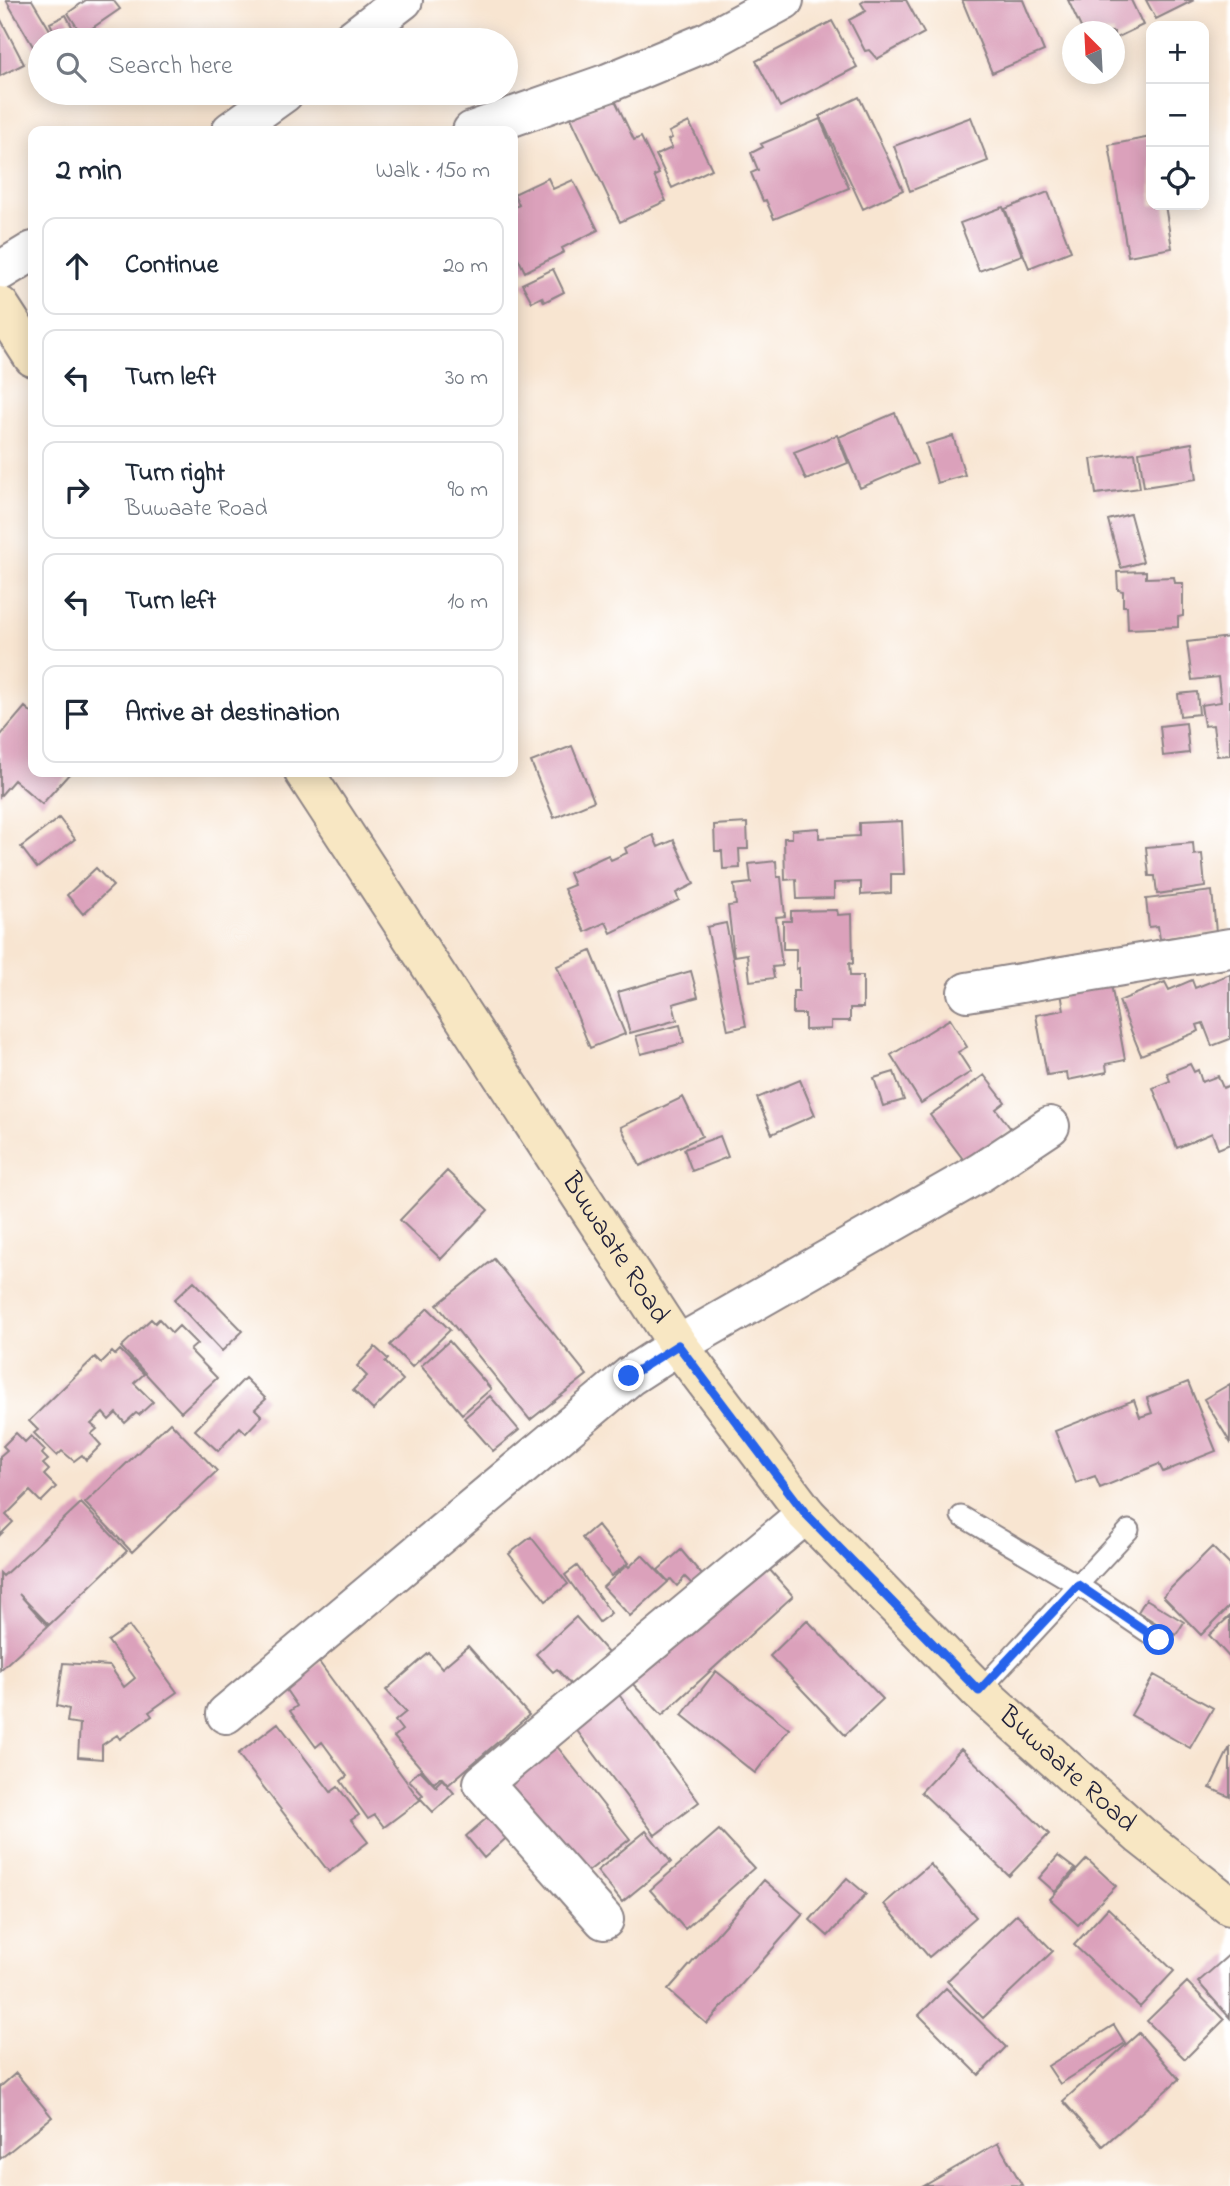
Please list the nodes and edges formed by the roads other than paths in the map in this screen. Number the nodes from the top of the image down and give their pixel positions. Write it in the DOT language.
graph roads {
  1 [pos="403,0"];
  2 [pos="784,0"];
  3 [pos="367,28"];
  4 [pos="267,105"];
  5 [pos="238,126"];
  6 [pos="486,126"];
  7 [pos="28,254"];
  8 [pos="0,271"];
  9 [pos="0,306"];
  10 [pos="28,349"];
  11 [pos="307,777"];
  12 [pos="1230,948"];
  13 [pos="967,992"];
  14 [pos="1050,1126"];
  15 [pos="678,1345"];
  16 [pos="806,1514"];
  17 [pos="961,1516"];
  18 [pos="1129,1530"];
  19 [pos="1078,1585"];
  20 [pos="1159,1640"];
  21 [pos="979,1691"];
  22 [pos="226,1714"];
  23 [pos="1230,1906"];
  24 [pos="604,1920"];
  1 -- 3 [label="street"];
  2 -- 6 [label="street"];
  4 -- 5 [label="street"];
  7 -- 8 [label="street"];
  9 -- 10 [label="street"];
  11 -- 15 [label="street, Buwaate Road"];
  12 -- 13 [label="street"];
  14 -- 15 [label="street"];
  15 -- 16 [label="street, Buwaate Road"];
  15 -- 22 [label="street"];
  16 -- 21 [label="street, Buwaate Road"];
  16 -- 24 [label="street"];
  17 -- 19 [label="lane"];
  18 -- 19 [label="lane"];
  19 -- 20 [label="lane"];
  19 -- 21 [label="lane"];
  21 -- 23 [label="street, Buwaate Road"];
}
